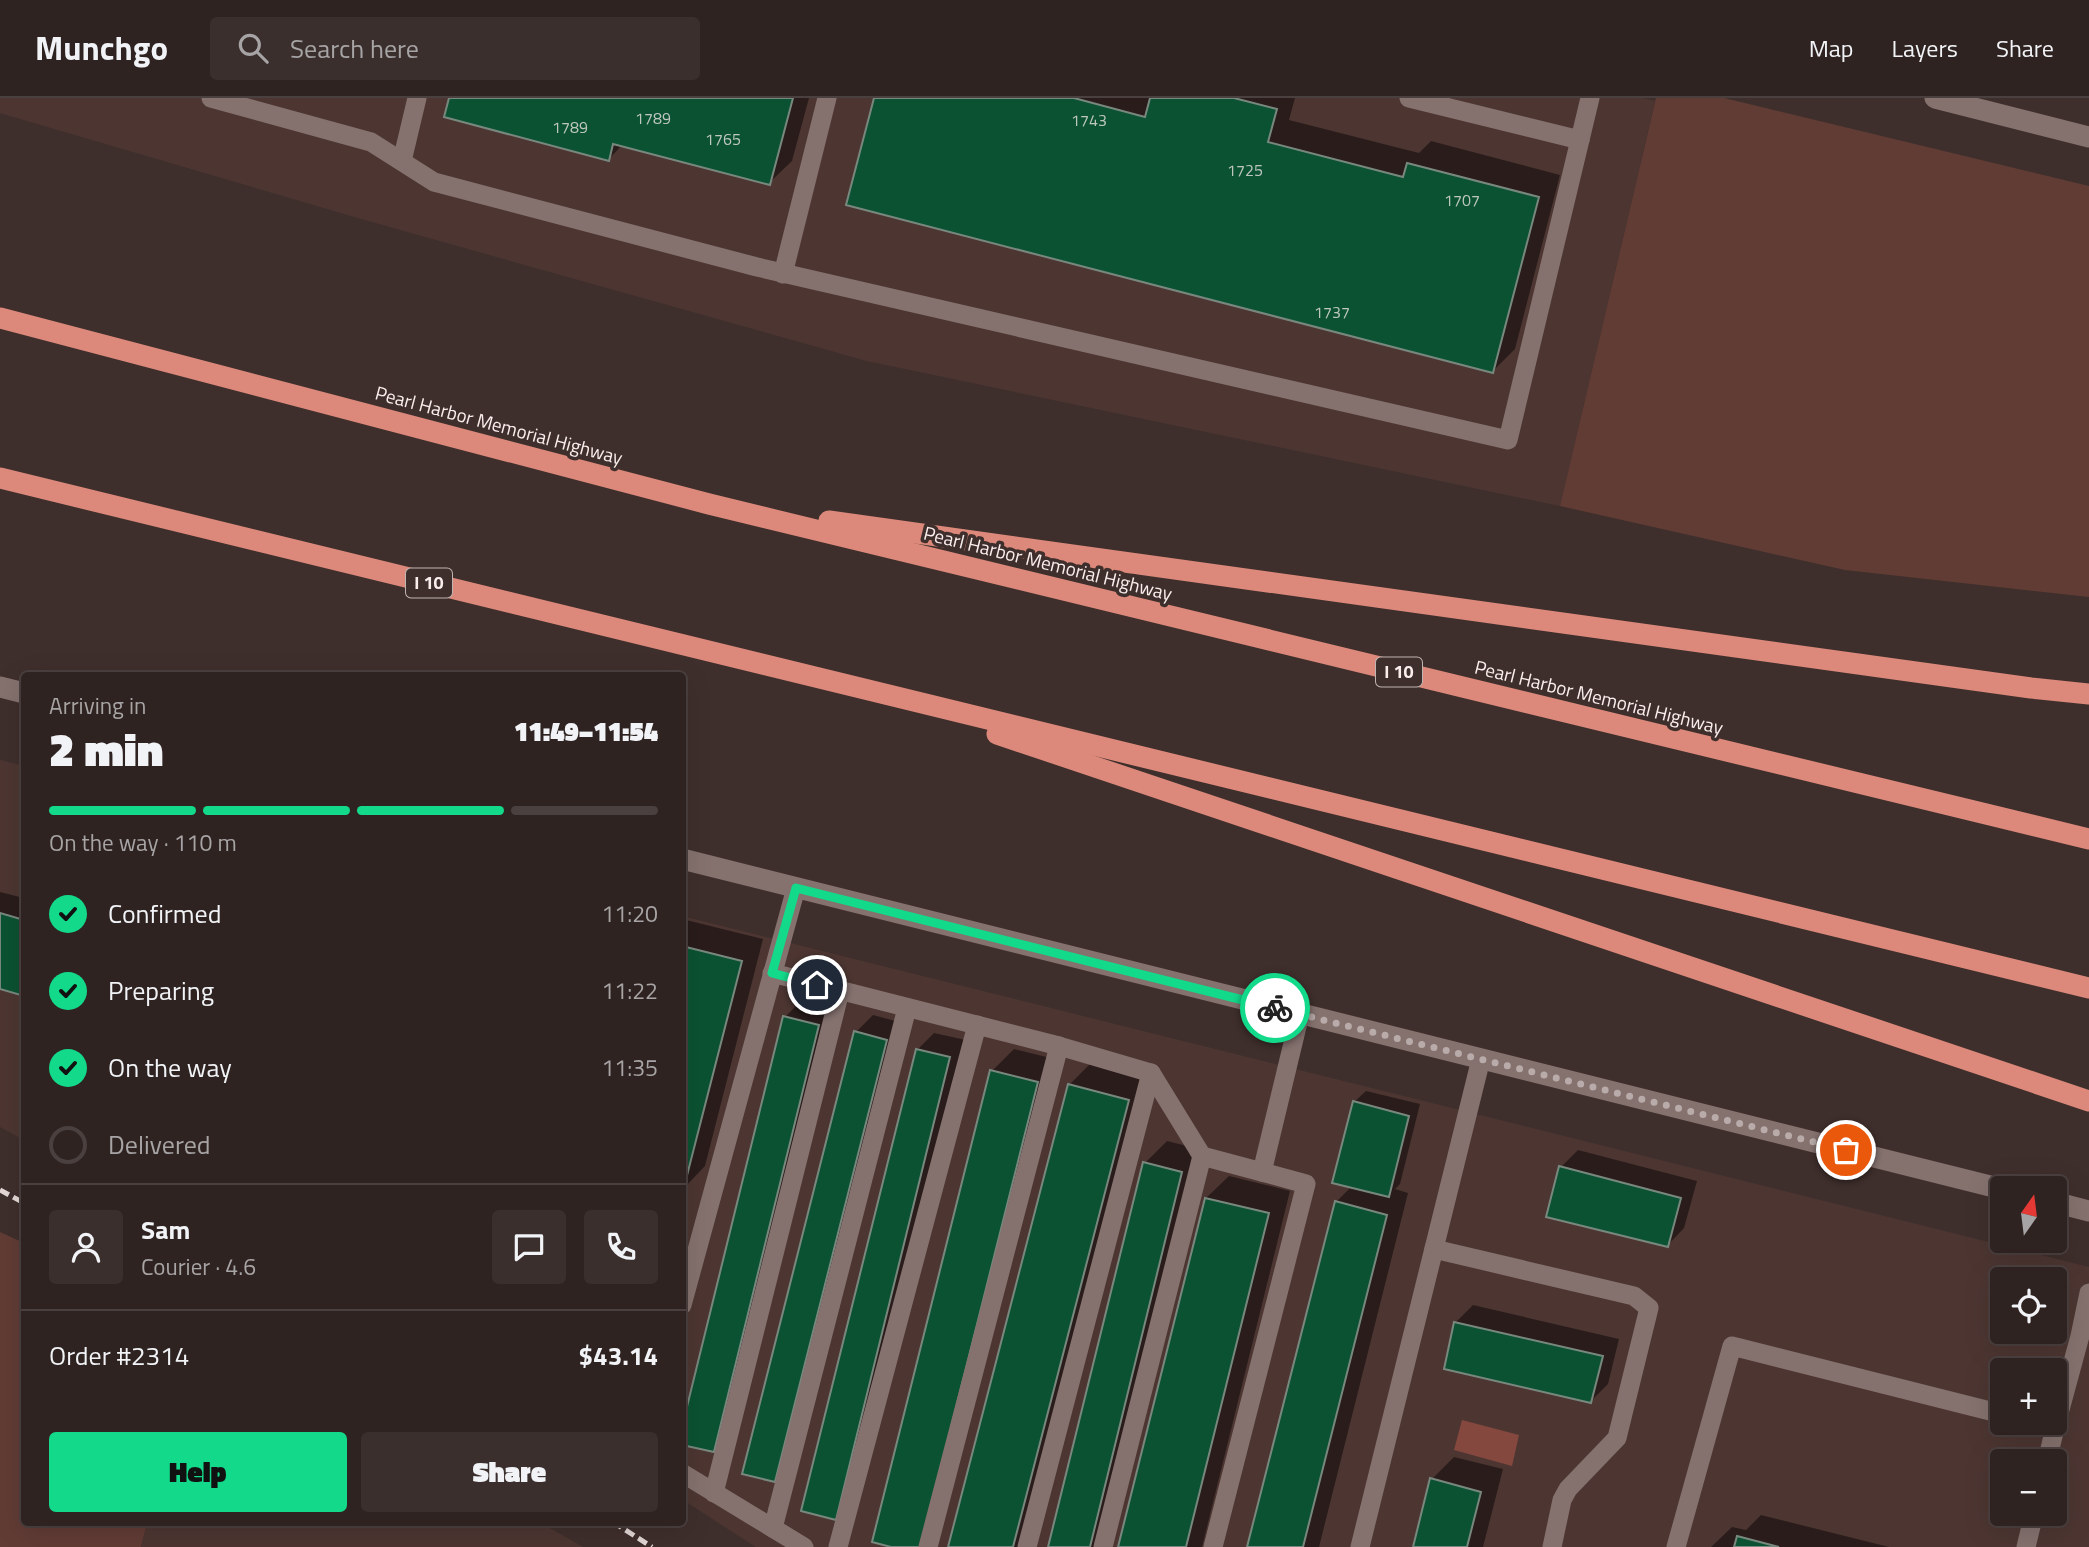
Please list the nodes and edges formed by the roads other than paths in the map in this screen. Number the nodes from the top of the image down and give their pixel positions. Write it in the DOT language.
graph roads {
  1 [pos="211,98"];
  2 [pos="417,98"];
  3 [pos="827,98"];
  4 [pos="1409,98"];
  5 [pos="1590,98"];
  6 [pos="1935,98"];
  7 [pos="2089,137"];
  8 [pos="1580,139"];
  9 [pos="402,161"];
  10 [pos="783,274"];
  11 [pos="0,318"];
  12 [pos="0,478"];
  13 [pos="709,504"];
  14 [pos="0,687"];
  15 [pos="859,688"];
  16 [pos="21,692"];
  17 [pos="2089,694"];
  18 [pos="2089,839"];
  19 [pos="686,860"];
  20 [pos="796,888"];
  21 [pos="772,973"];
  22 [pos="2089,988"];
  23 [pos="840,991"];
  24 [pos="907,1007"];
  25 [pos="1300,1014"];
  26 [pos="977,1025"];
  27 [pos="1059,1046"];
  28 [pos="1481,1059"];
  29 [pos="1151,1073"];
  30 [pos="2089,1101"];
  31 [pos="1202,1156"];
  32 [pos="1262,1172"];
  33 [pos="1990,1186"];
  34 [pos="2067,1205"];
  35 [pos="2089,1211"];
  36 [pos="1434,1249"];
  37 [pos="686,1290"];
  38 [pos="2089,1293"];
  39 [pos="2085,1336"];
  40 [pos="2067,1391"];
  41 [pos="1990,1412"];
  42 [pos="686,1476"];
  43 [pos="714,1493"];
  44 [pos="2031,1526"];
  45 [pos="773,1528"];
  46 [pos="804,1547"];
  47 [pos="838,1547"];
  48 [pos="928,1547"];
  49 [pos="1027,1547"];
  50 [pos="1103,1547"];
  51 [pos="1213,1547"];
  52 [pos="1360,1547"];
  53 [pos="1552,1547"];
  54 [pos="1676,1547"];
  55 [pos="2026,1547"];
  1 -- 9 [label="lane"];
  2 -- 9 [label="lane"];
  3 -- 10 [label="lane"];
  4 -- 8 [label="lane"];
  5 -- 8 [label="lane"];
  6 -- 7 [label="street"];
  8 -- 10 [label="lane"];
  9 -- 10 [label="lane"];
  11 -- 13 [label="highway, Pearl Harbor Memorial Highway / I 10"];
  12 -- 15 [label="highway, I 10"];
  13 -- 17 [label="highway"];
  13 -- 18 [label="highway, Pearl Harbor Memorial Highway / I 10"];
  14 -- 16 [label="street"];
  15 -- 22 [label="highway, I 10"];
  15 -- 30 [label="highway"];
  19 -- 20 [label="street"];
  20 -- 21 [label="lane"];
  20 -- 25 [label="street"];
  21 -- 23 [label="lane"];
  21 -- 37 [label="lane"];
  23 -- 24 [label="lane"];
  23 -- 43 [label="lane"];
  24 -- 26 [label="lane"];
  24 -- 45 [label="lane"];
  25 -- 28 [label="street"];
  25 -- 32 [label="lane"];
  26 -- 27 [label="lane"];
  26 -- 47 [label="lane"];
  27 -- 29 [label="lane"];
  27 -- 48 [label="lane"];
  28 -- 33 [label="street"];
  28 -- 36 [label="lane"];
  29 -- 31 [label="lane"];
  29 -- 49 [label="lane"];
  31 -- 32 [label="lane"];
  31 -- 50 [label="lane"];
  32 -- 51 [label="lane"];
  34 -- 35 [label="street"];
  36 -- 52 [label="lane"];
  36 -- 53 [label="lane"];
  38 -- 39 [label="lane"];
  39 -- 40 [label="lane"];
  41 -- 54 [label="lane"];
  42 -- 43 [label="lane"];
  43 -- 45 [label="lane"];
  44 -- 55 [label="lane"];
  45 -- 46 [label="lane"];
}
